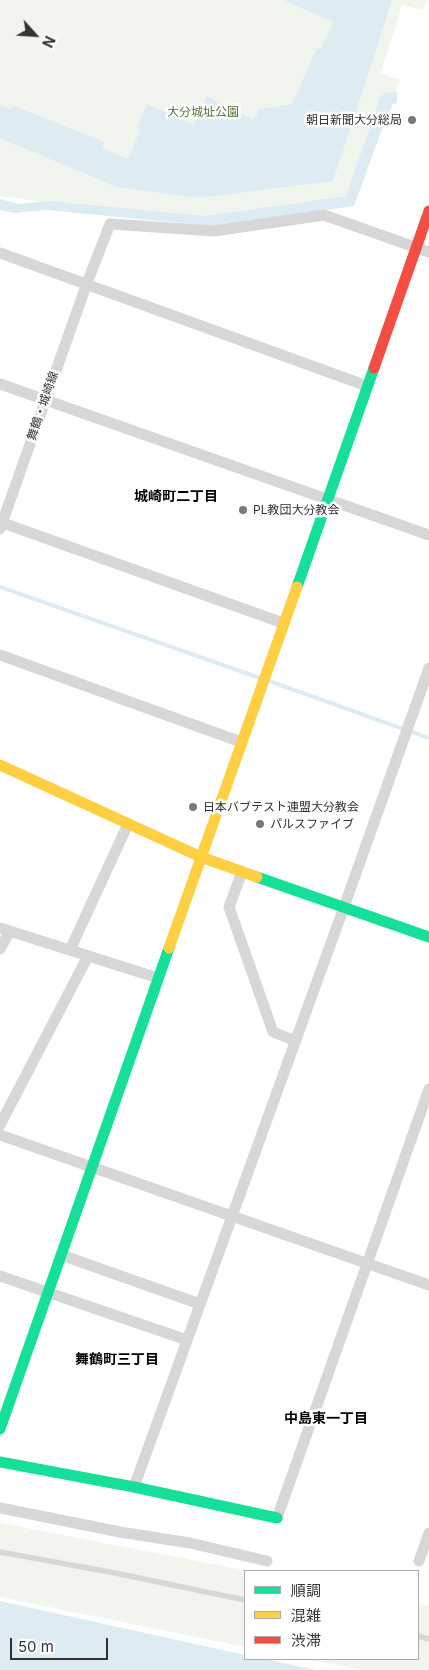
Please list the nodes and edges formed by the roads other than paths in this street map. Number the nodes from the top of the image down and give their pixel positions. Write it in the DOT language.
graph roads {
  1 [pos="429,212"];
  2 [pos="416,248"];
  3 [pos="429,252"];
  4 [pos="0,253"];
  5 [pos="87,283"];
  6 [pos="0,384"];
  7 [pos="367,386"];
  8 [pos="46,400"];
  9 [pos="327,499"];
  10 [pos="1,524"];
  11 [pos="429,535"];
  12 [pos="283,623"];
  13 [pos="0,655"];
  14 [pos="429,668"];
  15 [pos="241,742"];
  16 [pos="0,765"];
  17 [pos="128,824"];
  18 [pos="201,857"];
  19 [pos="242,872"];
  20 [pos="344,908"];
  21 [pos="5,929"];
  22 [pos="429,937"];
  23 [pos="0,949"];
  24 [pos="70,950"];
  25 [pos="88,956"];
  26 [pos="158,978"];
  27 [pos="296,1041"];
  28 [pos="429,1089"];
  29 [pos="0,1125"];
  30 [pos="0,1135"];
  31 [pos="92,1167"];
  32 [pos="232,1216"];
  33 [pos="61,1255"];
  34 [pos="367,1264"];
  35 [pos="0,1276"];
  36 [pos="429,1285"];
  37 [pos="48,1292"];
  38 [pos="200,1304"];
  39 [pos="187,1340"];
  40 [pos="0,1429"];
  41 [pos="0,1462"];
  42 [pos="134,1487"];
  43 [pos="0,1508"];
  44 [pos="429,1533"];
  45 [pos="0,1552"];
  46 [pos="268,1561"];
  47 [pos="419,1561"];
  48 [pos="244,1600"];
  1 -- 2 [label="street"];
  2 -- 3 [label="street"];
  2 -- 5 [label="street, 舞鶴・城崎線"];
  2 -- 7 [label="street"];
  4 -- 5 [label="street"];
  5 -- 7 [label="street"];
  5 -- 8 [label="street, 舞鶴・城崎線"];
  6 -- 8 [label="street"];
  7 -- 9 [label="street"];
  8 -- 9 [label="street"];
  8 -- 10 [label="street, 舞鶴・城崎線"];
  9 -- 11 [label="street"];
  9 -- 12 [label="street"];
  10 -- 12 [label="street"];
  12 -- 15 [label="street"];
  13 -- 15 [label="street"];
  14 -- 20 [label="street"];
  15 -- 18 [label="street"];
  16 -- 17 [label="street"];
  17 -- 18 [label="street"];
  17 -- 24 [label="street"];
  18 -- 19 [label="street"];
  18 -- 26 [label="street"];
  19 -- 20 [label="street"];
  19 -- 27 [label="street"];
  20 -- 22 [label="street"];
  20 -- 27 [label="street"];
  21 -- 23 [label="street"];
  21 -- 24 [label="street"];
  24 -- 25 [label="street"];
  25 -- 26 [label="street"];
  25 -- 29 [label="street"];
  26 -- 31 [label="street"];
  27 -- 32 [label="street"];
  28 -- 34 [label="street"];
  30 -- 31 [label="street"];
  31 -- 32 [label="street"];
  31 -- 33 [label="street"];
  32 -- 34 [label="street"];
  32 -- 38 [label="street"];
  33 -- 37 [label="street"];
  33 -- 38 [label="street"];
  34 -- 36 [label="street"];
  34 -- 42 [label="street"];
  35 -- 37 [label="street"];
  37 -- 39 [label="street"];
  37 -- 40 [label="street"];
  38 -- 39 [label="street"];
  39 -- 42 [label="street"];
  41 -- 42 [label="street"];
  43 -- 46 [label="street"];
  44 -- 47 [label="street"];
  45 -- 48 [label="lane"];
}
